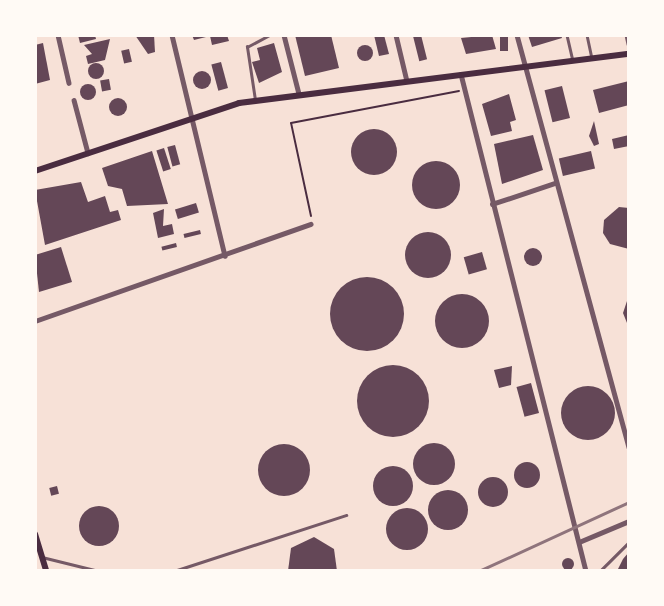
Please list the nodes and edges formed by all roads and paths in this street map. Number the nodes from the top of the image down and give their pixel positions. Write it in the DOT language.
graph roads {
  1 [pos="58,35"];
  2 [pos="172,35"];
  3 [pos="270,35"];
  4 [pos="284,35"];
  5 [pos="396,35"];
  6 [pos="517,35"];
  7 [pos="568,35"];
  8 [pos="587,35"];
  9 [pos="627,35"];
  10 [pos="629,44"];
  11 [pos="629,54"];
  12 [pos="592,58"];
  13 [pos="573,60"];
  14 [pos="525,66"];
  15 [pos="461,74"];
  16 [pos="407,81"];
  17 [pos="69,83"];
  18 [pos="463,90"];
  19 [pos="299,94"];
  20 [pos="74,100"];
  21 [pos="255,100"];
  22 [pos="192,117"];
  23 [pos="88,153"];
  24 [pos="35,171"];
  25 [pos="555,183"];
  26 [pos="492,204"];
  27 [pos="310,224"];
  28 [pos="225,256"];
  29 [pos="35,321"];
  30 [pos="629,447"];
  31 [pos="346,515"];
  32 [pos="629,521"];
  33 [pos="35,534"];
  34 [pos="579,542"];
  35 [pos="629,542"];
  36 [pos="42,557"];
  37 [pos="46,571"];
  38 [pos="99,571"];
  39 [pos="174,571"];
  40 [pos="586,571"];
  41 [pos="600,571"];
  1 -- 17 [label="street"];
  2 -- 22 [label="street"];
  3 -- 21 [label="lane"];
  4 -- 19 [label="street"];
  5 -- 16 [label="street"];
  6 -- 14 [label="street"];
  7 -- 13 [label="lane"];
  8 -- 12 [label="lane"];
  9 -- 10 [label="street"];
  11 -- 12 [label="main road"];
  12 -- 13 [label="main road"];
  13 -- 14 [label="main road"];
  14 -- 15 [label="main road"];
  14 -- 25 [label="street"];
  15 -- 16 [label="main road"];
  15 -- 18 [label="street"];
  16 -- 19 [label="main road"];
  18 -- 26 [label="street"];
  18 -- 27 [label="path"];
  19 -- 21 [label="main road"];
  20 -- 23 [label="street"];
  21 -- 22 [label="main road"];
  22 -- 23 [label="main road"];
  22 -- 28 [label="street"];
  23 -- 24 [label="main road"];
  25 -- 26 [label="street"];
  25 -- 30 [label="street"];
  26 -- 34 [label="street"];
  27 -- 28 [label="street"];
  28 -- 29 [label="street"];
  31 -- 39 [label="lane"];
  32 -- 34 [label="street"];
  33 -- 36 [label="main road"];
  34 -- 40 [label="street"];
  35 -- 41 [label="lane"];
  36 -- 37 [label="main road"];
  36 -- 38 [label="lane"];
}
